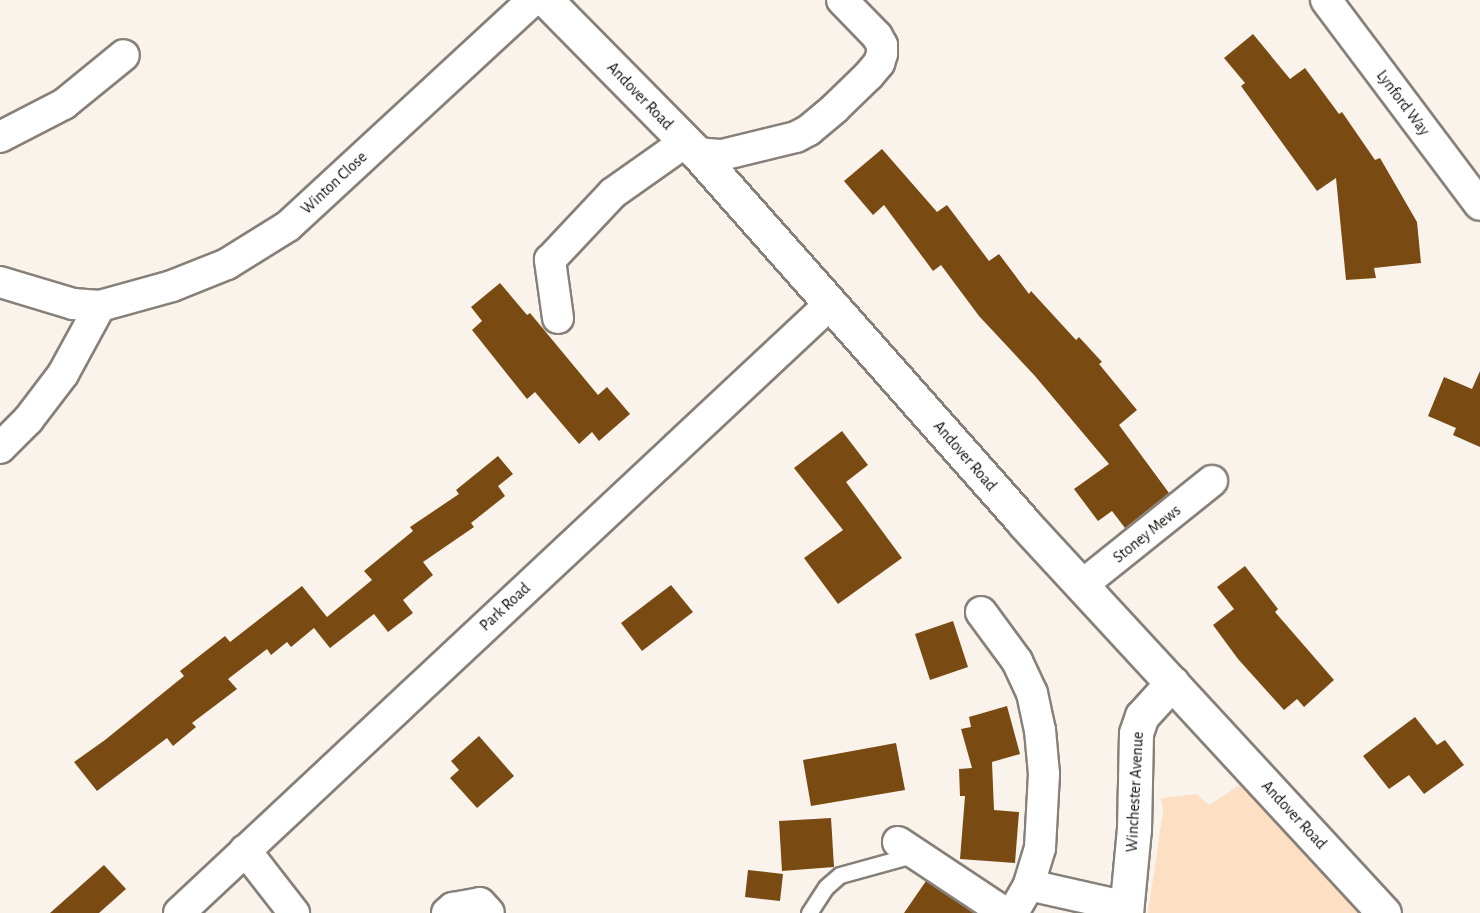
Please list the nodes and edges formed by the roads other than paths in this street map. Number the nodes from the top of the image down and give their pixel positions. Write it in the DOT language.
graph roads {
  1 [pos="533,0"];
  2 [pos="546,0"];
  3 [pos="842,0"];
  4 [pos="1326,0"];
  5 [pos="124,55"];
  6 [pos="0,137"];
  7 [pos="691,147"];
  8 [pos="1480,205"];
  9 [pos="0,282"];
  10 [pos="831,303"];
  11 [pos="99,306"];
  12 [pos="558,318"];
  13 [pos="0,448"];
  14 [pos="1212,481"];
  15 [pos="1081,586"];
  16 [pos="981,612"];
  17 [pos="1172,683"];
  18 [pos="907,848"];
  19 [pos="245,850"];
  20 [pos="1029,885"];
  21 [pos="1126,910"];
  22 [pos="179,913"];
  23 [pos="294,913"];
  24 [pos="447,913"];
  25 [pos="489,913"];
  26 [pos="809,913"];
  27 [pos="1005,913"];
  28 [pos="1013,913"];
  29 [pos="1384,913"];
  1 -- 11 [label="street, Winton Close"];
  2 -- 7 [label="main road, Andover Road"];
  3 -- 7 [label="street"];
  4 -- 8 [label="street, Lynford Way"];
  5 -- 6 [label="street"];
  7 -- 10 [label="main road, Andover Road"];
  7 -- 12 [label="street"];
  9 -- 11 [label="street, Winton Close"];
  10 -- 15 [label="main road, Andover Road"];
  10 -- 19 [label="street, Park Road"];
  11 -- 13 [label="street"];
  14 -- 15 [label="street, Stoney Mews"];
  15 -- 17 [label="main road, Andover Road"];
  16 -- 20 [label="street"];
  17 -- 21 [label="main road, Winchester Avenue"];
  17 -- 29 [label="main road, Andover Road"];
  18 -- 26 [label="lane"];
  18 -- 27 [label="street"];
  19 -- 22 [label="street, Park Road"];
  19 -- 23 [label="street"];
  20 -- 21 [label="street"];
  20 -- 28 [label="street"];
  24 -- 25 [label="street"];
}
